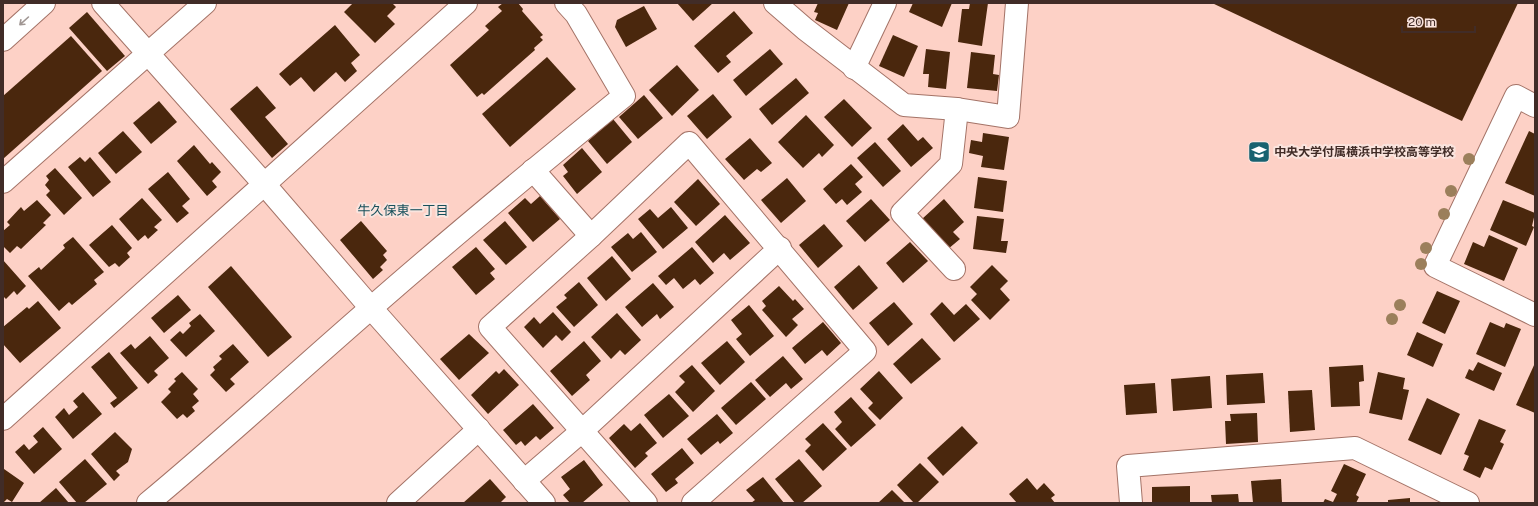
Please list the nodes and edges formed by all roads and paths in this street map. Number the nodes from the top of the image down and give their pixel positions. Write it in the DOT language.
graph roads {
  1 [pos="44,3"];
  2 [pos="103,3"];
  3 [pos="205,3"];
  4 [pos="466,3"];
  5 [pos="566,3"];
  6 [pos="775,3"];
  7 [pos="885,3"];
  8 [pos="1017,3"];
  9 [pos="3,40"];
  10 [pos="148,54"];
  11 [pos="854,68"];
  12 [pos="1535,106"];
  13 [pos="956,109"];
  14 [pos="533,170"];
  15 [pos="3,182"];
  16 [pos="265,185"];
  17 [pos="591,236"];
  18 [pos="780,248"];
  19 [pos="954,269"];
  20 [pos="371,308"];
  21 [pos="1535,315"];
  22 [pos="3,419"];
  23 [pos="479,429"];
  24 [pos="582,430"];
  25 [pos="524,481"];
  26 [pos="148,503"];
  27 [pos="398,503"];
  28 [pos="544,503"];
  29 [pos="646,503"];
  30 [pos="693,503"];
  31 [pos="1131,503"];
  32 [pos="1468,503"];
  1 -- 9 [label="street, one-way"];
  2 -- 10 [label="street"];
  3 -- 10 [label="street"];
  4 -- 16 [label="street"];
  5 -- 14 [label="street"];
  6 -- 11 [label="street"];
  7 -- 11 [label="street"];
  8 -- 13 [label="street"];
  10 -- 15 [label="street"];
  10 -- 16 [label="street"];
  11 -- 13 [label="street"];
  12 -- 21 [label="street"];
  13 -- 19 [label="street"];
  14 -- 17 [label="street"];
  14 -- 20 [label="street"];
  16 -- 20 [label="street"];
  16 -- 22 [label="street"];
  17 -- 18 [label="street"];
  17 -- 24 [label="street"];
  18 -- 24 [label="street"];
  18 -- 30 [label="street"];
  20 -- 23 [label="street"];
  20 -- 26 [label="street"];
  23 -- 25 [label="street"];
  23 -- 27 [label="street"];
  24 -- 25 [label="street"];
  24 -- 29 [label="street"];
  25 -- 28 [label="street"];
  31 -- 32 [label="street"];
}
